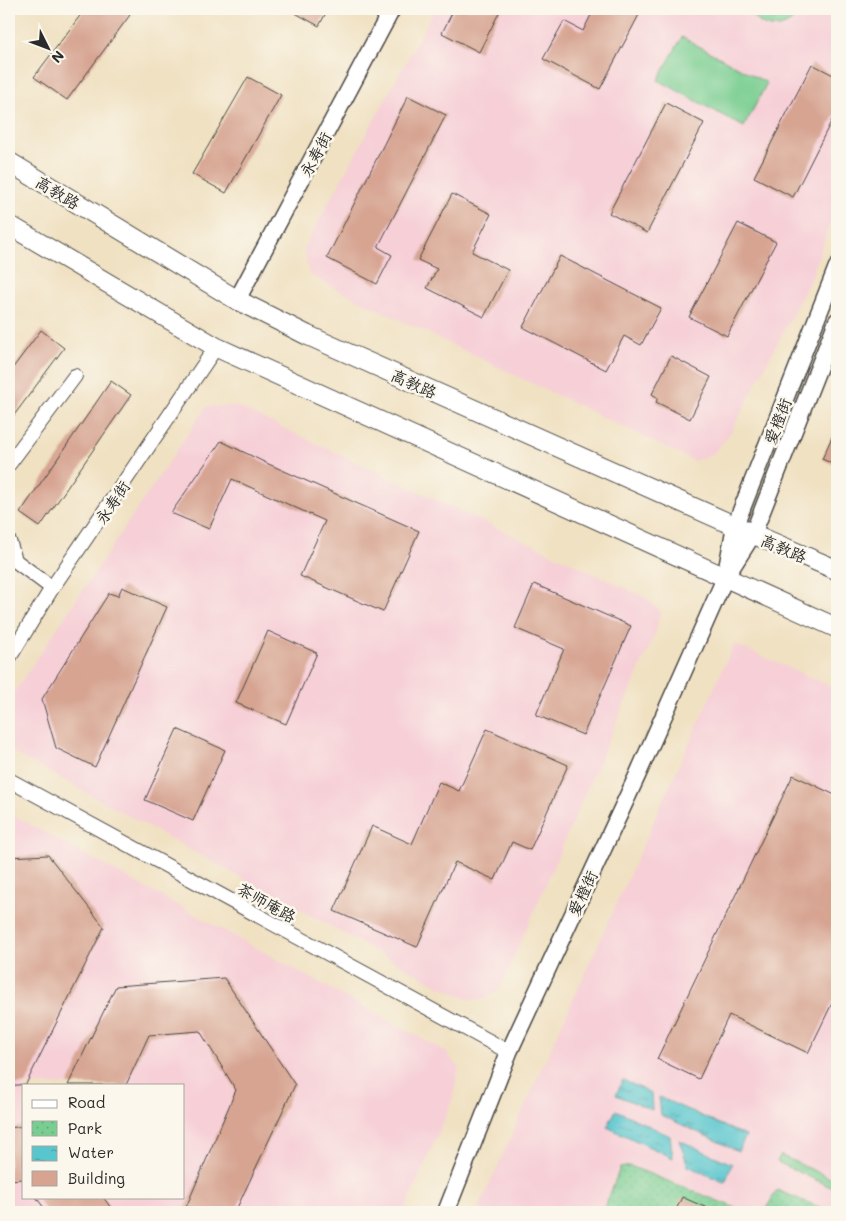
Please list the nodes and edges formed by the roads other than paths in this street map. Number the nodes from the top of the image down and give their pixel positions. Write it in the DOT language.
graph roads {
  1 [pos="392,9"];
  2 [pos="9,162"];
  3 [pos="9,226"];
  4 [pos="837,267"];
  5 [pos="237,300"];
  6 [pos="837,321"];
  7 [pos="216,347"];
  8 [pos="75,376"];
  9 [pos="9,464"];
  10 [pos="735,526"];
  11 [pos="753,534"];
  12 [pos="9,541"];
  13 [pos="12,558"];
  14 [pos="837,570"];
  15 [pos="725,578"];
  16 [pos="52,588"];
  17 [pos="837,628"];
  18 [pos="9,658"];
  19 [pos="9,780"];
  20 [pos="509,1052"];
  21 [pos="446,1212"];
  1 -- 5 [label="street, 永寿街"];
  2 -- 5 [label="main road, 高教路"];
  3 -- 7 [label="main road"];
  4 -- 10 [label="street, 爱橙街"];
  5 -- 10 [label="main road, 高教路"];
  6 -- 11 [label="street, 爱橙街"];
  7 -- 15 [label="main road"];
  7 -- 16 [label="street, 永寿街"];
  8 -- 9 [label="street"];
  10 -- 11 [label="main road, 高教路"];
  10 -- 15 [label="street, 爱橙街"];
  11 -- 14 [label="main road, 高教路"];
  11 -- 15 [label="street, 爱橙街"];
  12 -- 13 [label="street"];
  13 -- 16 [label="street"];
  15 -- 17 [label="main road"];
  15 -- 20 [label="street, 爱橙街"];
  16 -- 18 [label="street, 永寿街"];
  19 -- 20 [label="street, 茶师庵路"];
  20 -- 21 [label="street, 爱橙街"];
}
